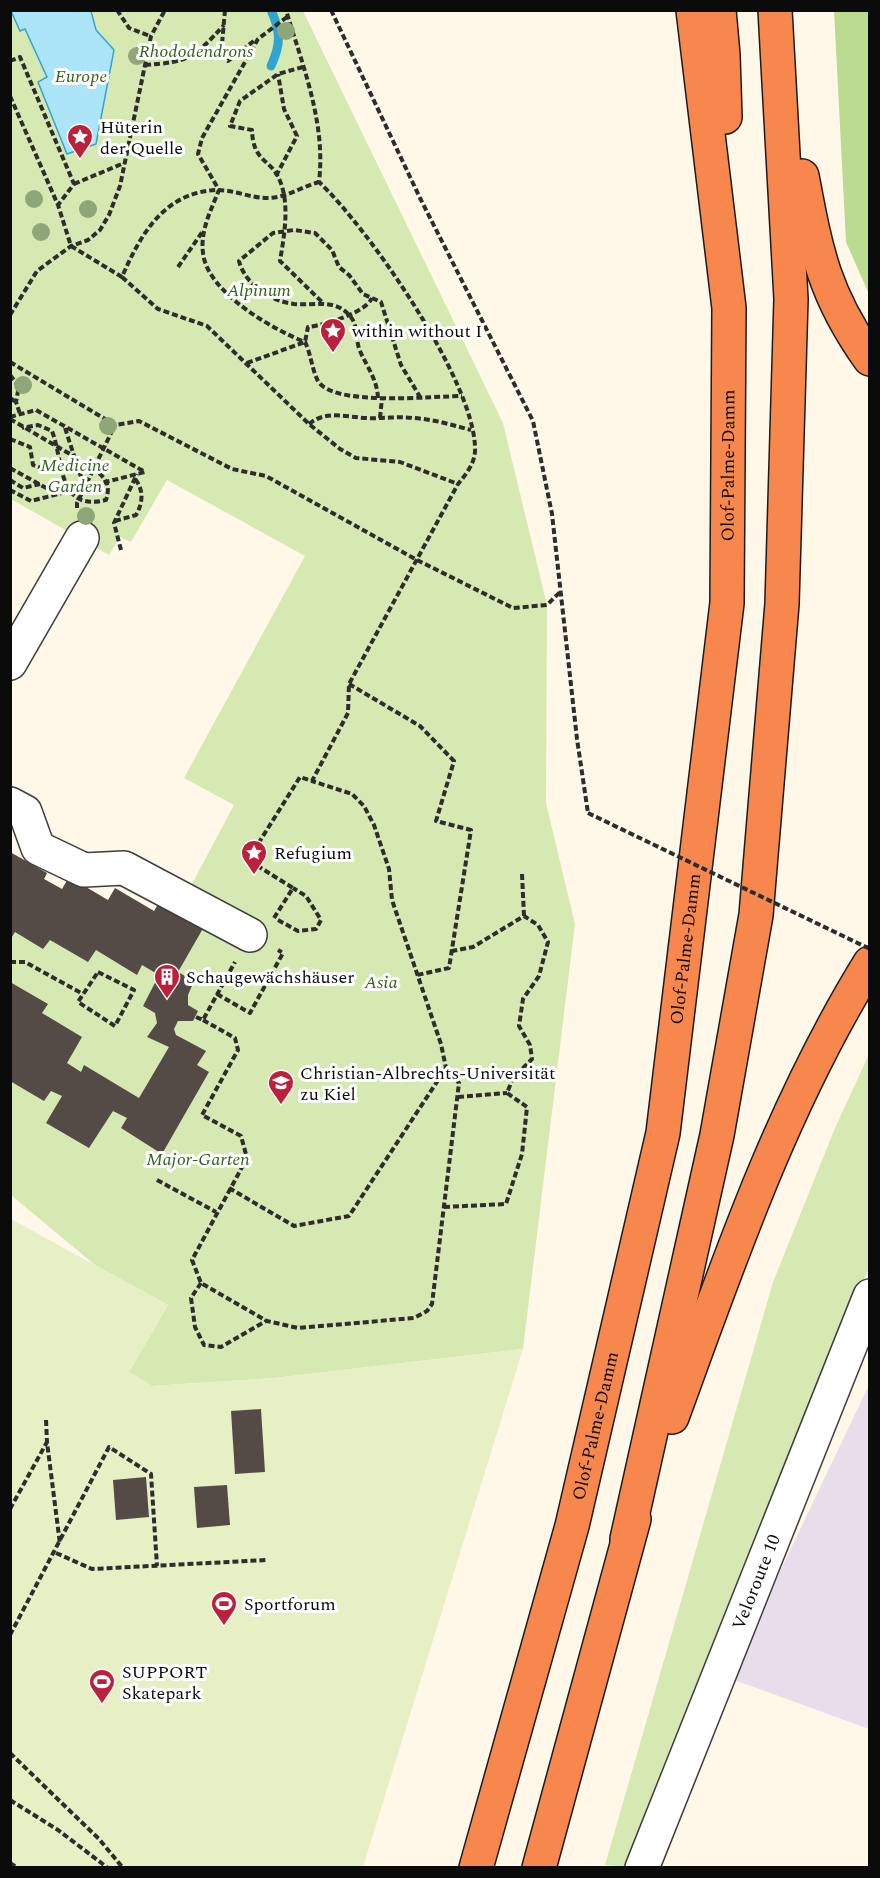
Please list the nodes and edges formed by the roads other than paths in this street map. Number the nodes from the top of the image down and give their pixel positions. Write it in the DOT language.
graph roads {
  1 [pos="693,10"];
  2 [pos="718,10"];
  3 [pos="775,10"];
  4 [pos="779,53"];
  5 [pos="729,308"];
  6 [pos="870,358"];
  7 [pos="82,538"];
  8 [pos="10,663"];
  9 [pos="10,804"];
  10 [pos="262,926"];
  11 [pos="870,963"];
  12 [pos="870,1296"];
  13 [pos="627,1539"];
  14 [pos="476,1868"];
  15 [pos="539,1868"];
  16 [pos="642,1868"];
  1 -- 5 [label="highway, Olof-Palme-Damm"];
  2 -- 5 [label="highway"];
  3 -- 4 [label="highway"];
  4 -- 6 [label="highway"];
  4 -- 13 [label="highway"];
  5 -- 14 [label="highway, Olof-Palme-Damm"];
  7 -- 8 [label="street"];
  9 -- 10 [label="street"];
  11 -- 13 [label="highway"];
  12 -- 16 [label="street, Veloroute 10"];
  13 -- 15 [label="highway"];
}
